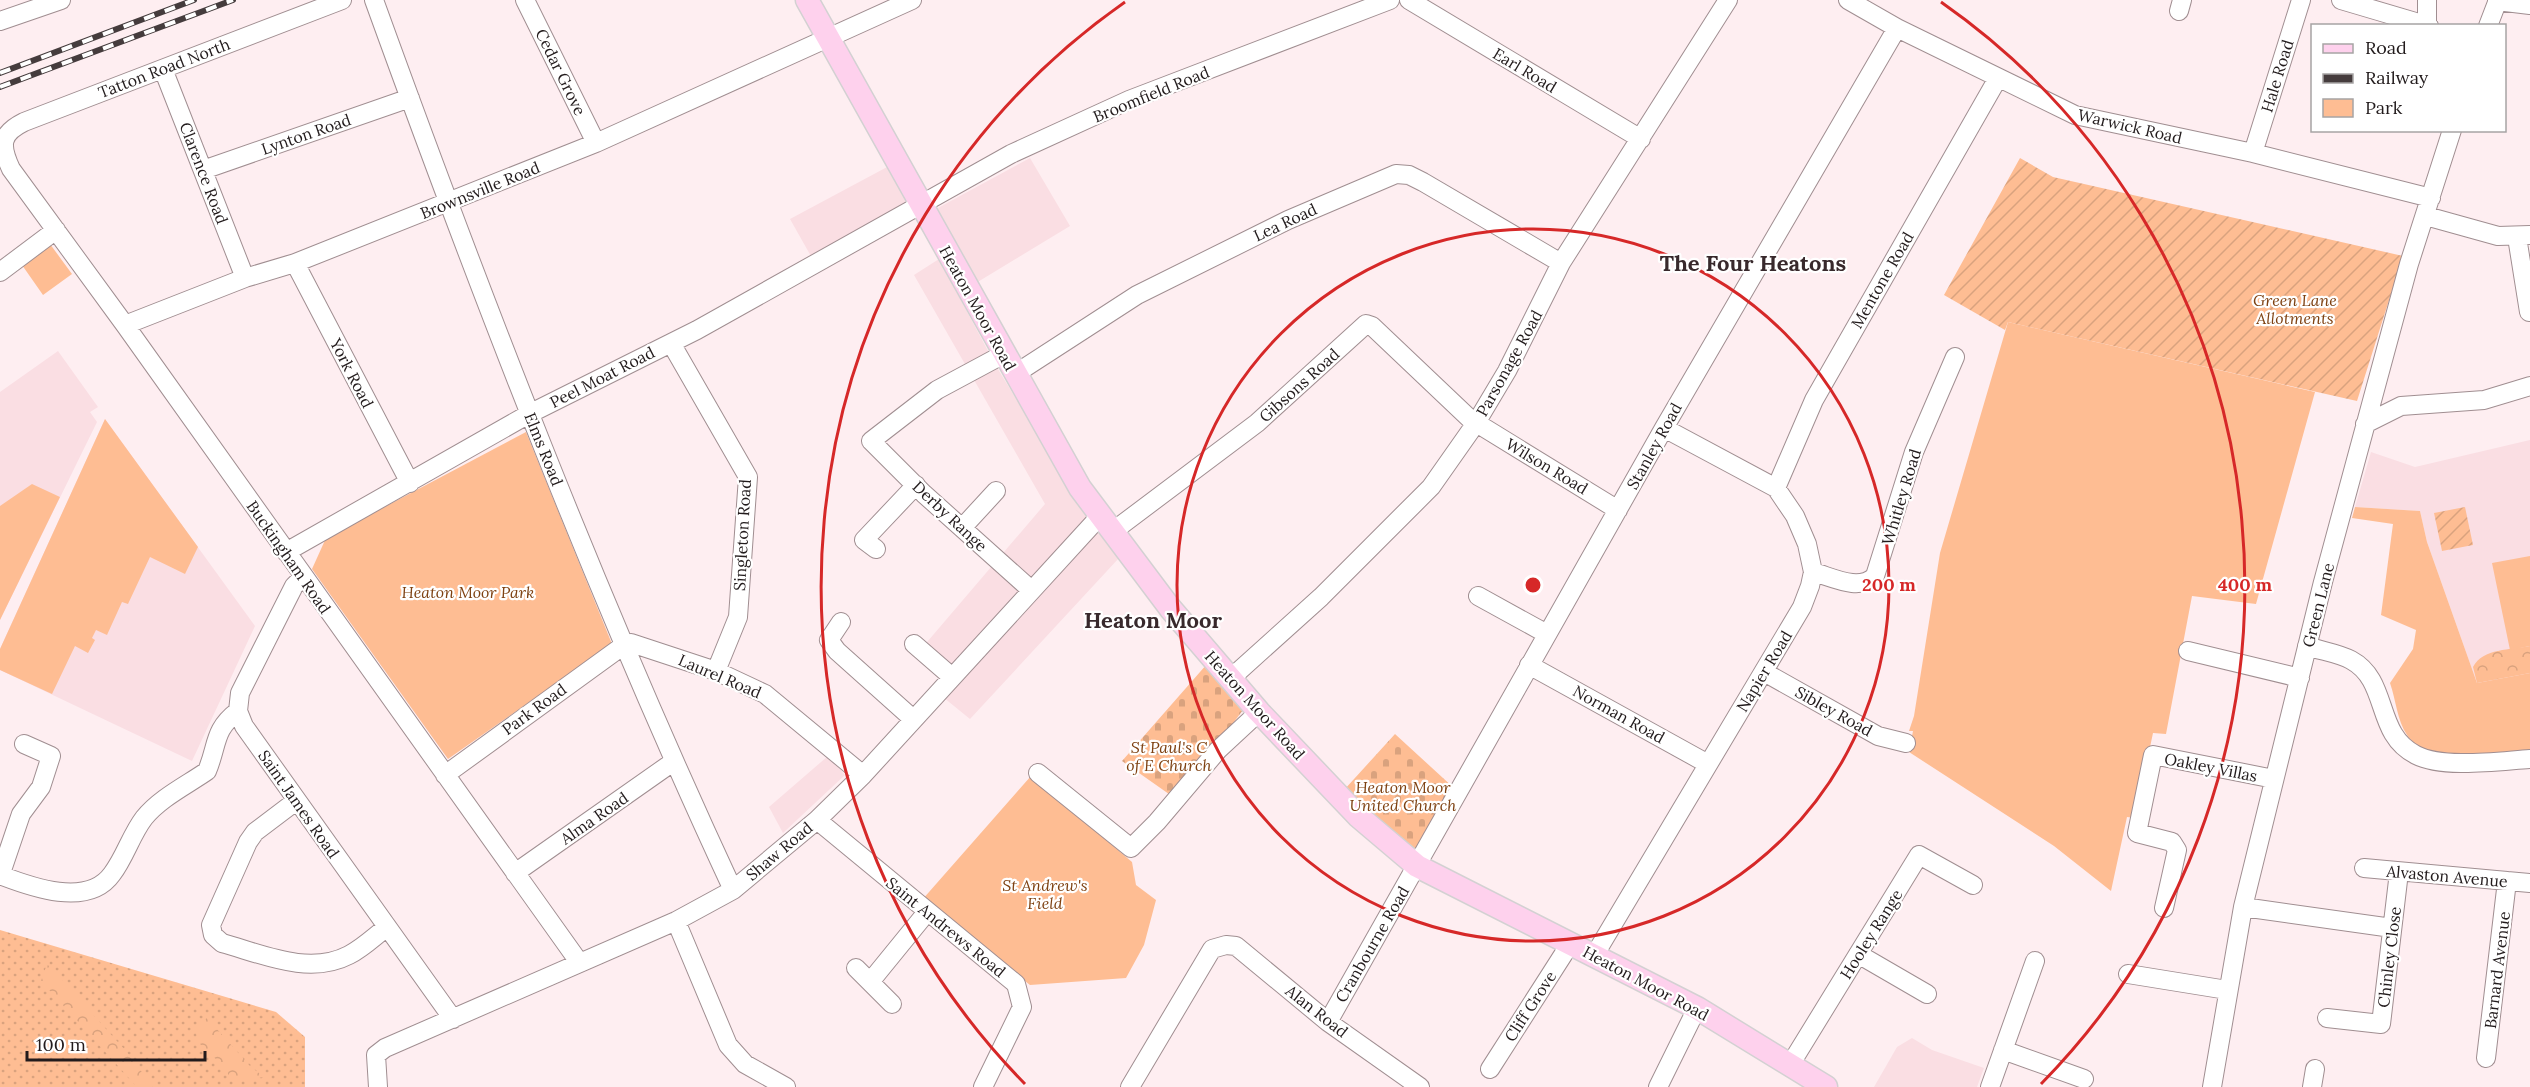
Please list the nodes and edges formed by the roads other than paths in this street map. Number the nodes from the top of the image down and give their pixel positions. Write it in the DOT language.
graph roads {
  1 [pos="61,0"];
  2 [pos="342,0"];
  3 [pos="374,0"];
  4 [pos="525,0"];
  5 [pos="807,0"];
  6 [pos="912,0"];
  7 [pos="1390,0"];
  8 [pos="1409,0"];
  9 [pos="1728,0"];
  10 [pos="1848,0"];
  11 [pos="2301,0"];
  12 [pos="2341,0"];
  13 [pos="2427,0"];
  14 [pos="2498,0"];
  15 [pos="2530,5"];
  16 [pos="0,21"];
  17 [pos="2425,24"];
  18 [pos="2428,24"];
  19 [pos="2489,24"];
  20 [pos="1897,28"];
  21 [pos="828,39"];
  22 [pos="163,69"];
  23 [pos="1998,78"];
  24 [pos="410,98"];
  25 [pos="2451,132"];
  26 [pos="1641,139"];
  27 [pos="596,143"];
  28 [pos="0,144"];
  29 [pos="2253,153"];
  30 [pos="203,170"];
  31 [pos="448,203"];
  32 [pos="921,206"];
  33 [pos="2428,207"];
  34 [pos="56,230"];
  35 [pos="2523,236"];
  36 [pos="295,263"];
  37 [pos="1561,264"];
  38 [pos="0,272"];
  39 [pos="245,278"];
  40 [pos="2529,312"];
  41 [pos="125,325"];
  42 [pos="671,343"];
  43 [pos="1004,354"];
  44 [pos="1955,357"];
  45 [pos="1015,374"];
  46 [pos="2377,383"];
  47 [pos="2530,386"];
  48 [pos="2401,406"];
  49 [pos="529,414"];
  50 [pos="1476,423"];
  51 [pos="2365,423"];
  52 [pos="1664,428"];
  53 [pos="410,483"];
  54 [pos="915,485"];
  55 [pos="1776,488"];
  56 [pos="996,491"];
  57 [pos="1618,510"];
  58 [pos="1106,524"];
  59 [pos="962,528"];
  60 [pos="876,549"];
  61 [pos="286,552"];
  62 [pos="1813,572"];
  63 [pos="303,577"];
  64 [pos="1030,589"];
  65 [pos="1478,596"];
  66 [pos="841,622"];
  67 [pos="1547,634"];
  68 [pos="914,644"];
  69 [pos="624,645"];
  70 [pos="2307,646"];
  71 [pos="2188,651"];
  72 [pos="1529,664"];
  73 [pos="716,671"];
  74 [pos="1764,672"];
  75 [pos="951,677"];
  76 [pos="2300,678"];
  77 [pos="1230,679"];
  78 [pos="238,711"];
  79 [pos="1259,712"];
  80 [pos="913,719"];
  81 [pos="1906,743"];
  82 [pos="24,744"];
  83 [pos="2530,759"];
  84 [pos="673,762"];
  85 [pos="1708,764"];
  86 [pos="1038,773"];
  87 [pos="445,775"];
  88 [pos="863,775"];
  89 [pos="2274,779"];
  90 [pos="296,801"];
  91 [pos="817,820"];
  92 [pos="1417,866"];
  93 [pos="2364,868"];
  94 [pos="2399,872"];
  95 [pos="515,873"];
  96 [pos="0,876"];
  97 [pos="2507,881"];
  98 [pos="2530,883"];
  99 [pos="1973,885"];
  100 [pos="733,890"];
  101 [pos="2243,907"];
  102 [pos="2164,908"];
  103 [pos="927,912"];
  104 [pos="675,921"];
  105 [pos="387,927"];
  106 [pos="2392,928"];
  107 [pos="1570,944"];
  108 [pos="1858,954"];
  109 [pos="1594,956"];
  110 [pos="2035,961"];
  111 [pos="579,962"];
  112 [pos="856,968"];
  113 [pos="2128,974"];
  114 [pos="870,981"];
  115 [pos="2227,990"];
  116 [pos="1927,994"];
  117 [pos="892,1004"];
  118 [pos="1697,1008"];
  119 [pos="2327,1018"];
  120 [pos="453,1019"];
  121 [pos="1328,1022"];
  122 [pos="2003,1050"];
  123 [pos="2486,1058"];
  124 [pos="1790,1065"];
  125 [pos="1490,1069"];
  126 [pos="2084,1079"];
  127 [pos="378,1087"];
  128 [pos="786,1087"];
  129 [pos="983,1087"];
  130 [pos="1130,1087"];
  131 [pos="1420,1087"];
  132 [pos="1659,1087"];
  133 [pos="1826,1087"];
  134 [pos="1990,1087"];
  135 [pos="2212,1087"];
  1 -- 16 [label="street"];
  2 -- 22 [label="street, Tatton Road North"];
  3 -- 24 [label="street, Elms Road"];
  4 -- 27 [label="street, Cedar Grove"];
  5 -- 21 [label="main road, Heaton Moor Road"];
  6 -- 21 [label="street, Brownsville Road"];
  7 -- 32 [label="street, Broomfield Road"];
  8 -- 26 [label="street, Earl Road"];
  9 -- 26 [label="street, Parsonage Road"];
  10 -- 20 [label="street, Warwick Road"];
  11 -- 29 [label="street, Hale Road"];
  12 -- 17 [label="street"];
  13 -- 18 [label="street"];
  14 -- 15 [label="street"];
  14 -- 19 [label="street"];
  20 -- 23 [label="street, Warwick Road"];
  20 -- 52 [label="street, Stanley Road"];
  21 -- 27 [label="street, Brownsville Road"];
  21 -- 32 [label="main road, Heaton Moor Road"];
  22 -- 28 [label="street, Tatton Road North"];
  22 -- 30 [label="street, Clarence Road"];
  23 -- 29 [label="street, Warwick Road"];
  23 -- 55 [label="street, Mentone Road"];
  24 -- 30 [label="street, Lynton Road"];
  24 -- 31 [label="street, Elms Road"];
  25 -- 33 [label="street, Green Lane"];
  26 -- 37 [label="street, Parsonage Road"];
  27 -- 31 [label="street, Brownsville Road"];
  28 -- 34 [label="street, Buckingham Road"];
  29 -- 33 [label="street, Warwick Road"];
  30 -- 39 [label="street, Clarence Road"];
  31 -- 36 [label="street, Brownsville Road"];
  31 -- 49 [label="street, Elms Road"];
  32 -- 42 [label="street, Peel Moat Road"];
  32 -- 43 [label="main road, Heaton Moor Road"];
  33 -- 35 [label="street, Warwick Road"];
  33 -- 46 [label="street, Green Lane"];
  34 -- 38 [label="street"];
  34 -- 41 [label="street, Buckingham Road"];
  35 -- 40 [label="street"];
  36 -- 39 [label="street, Brownsville Road"];
  36 -- 53 [label="street, York Road"];
  37 -- 45 [label="street, Lea Road"];
  37 -- 50 [label="street, Parsonage Road"];
  39 -- 41 [label="street, Brownsville Road"];
  41 -- 61 [label="street, Buckingham Road"];
  42 -- 49 [label="street, Peel Moat Road"];
  42 -- 73 [label="street, Singleton Road"];
  43 -- 45 [label="main road, Heaton Moor Road"];
  43 -- 54 [label="street, Derby Range"];
  44 -- 62 [label="street, Whitley Road"];
  45 -- 58 [label="main road, Heaton Moor Road"];
  46 -- 48 [label="street"];
  46 -- 51 [label="street, Green Lane"];
  47 -- 48 [label="street"];
  48 -- 51 [label="street"];
  49 -- 53 [label="street, Peel Moat Road"];
  49 -- 69 [label="street, Elms Road"];
  50 -- 57 [label="street, Wilson Road"];
  50 -- 58 [label="street, Gibsons Road"];
  50 -- 77 [label="street, Parsonage Road"];
  51 -- 70 [label="street, Green Lane"];
  52 -- 55 [label="street, Napier Road"];
  52 -- 57 [label="street, Stanley Road"];
  53 -- 61 [label="street, Peel Moat Road"];
  54 -- 59 [label="street, Derby Range"];
  54 -- 60 [label="street"];
  55 -- 62 [label="street, Napier Road"];
  56 -- 59 [label="street"];
  57 -- 67 [label="street, Stanley Road"];
  58 -- 64 [label="street, Shaw Road"];
  58 -- 77 [label="main road, Heaton Moor Road"];
  59 -- 64 [label="street, Derby Range"];
  61 -- 63 [label="street, Buckingham Road"];
  62 -- 74 [label="street, Napier Road"];
  63 -- 78 [label="street"];
  63 -- 87 [label="street, Buckingham Road"];
  64 -- 75 [label="street, Shaw Road"];
  65 -- 67 [label="street"];
  66 -- 80 [label="street"];
  67 -- 72 [label="street, Stanley Road"];
  68 -- 75 [label="street"];
  69 -- 73 [label="street, Laurel Road"];
  69 -- 84 [label="street, Elms Road"];
  69 -- 87 [label="street, Park Road"];
  70 -- 76 [label="street, Green Lane"];
  70 -- 83 [label="street"];
  71 -- 76 [label="street"];
  72 -- 85 [label="street, Norman Road"];
  72 -- 92 [label="street, Stanley Road"];
  73 -- 88 [label="street, Laurel Road"];
  74 -- 81 [label="street, Sibley Road"];
  74 -- 85 [label="street, Napier Road"];
  75 -- 80 [label="street, Shaw Road"];
  76 -- 89 [label="street, Green Lane"];
  77 -- 79 [label="main road, Heaton Moor Road"];
  78 -- 90 [label="street, Saint James Road"];
  78 -- 96 [label="street"];
  79 -- 86 [label="street"];
  79 -- 92 [label="main road, Heaton Moor Road"];
  80 -- 88 [label="street, Shaw Road"];
  82 -- 96 [label="street"];
  84 -- 95 [label="street, Alma Road"];
  84 -- 100 [label="street, Elms Road"];
  85 -- 109 [label="street, Napier Road"];
  87 -- 95 [label="street, Buckingham Road"];
  88 -- 91 [label="street, Shaw Road"];
  89 -- 101 [label="street, Green Lane"];
  89 -- 102 [label="street, Oakley Villas"];
  90 -- 105 [label="street, Saint James Road"];
  90 -- 105 [label="street"];
  91 -- 100 [label="street, Shaw Road"];
  91 -- 103 [label="street, Saint Andrews Road"];
  92 -- 107 [label="main road, Heaton Moor Road"];
  92 -- 121 [label="street, Cranbourne Road"];
  93 -- 94 [label="street, Alvaston Avenue"];
  94 -- 97 [label="street, Alvaston Avenue"];
  94 -- 106 [label="street, Chinley Close"];
  95 -- 111 [label="street, Buckingham Road"];
  97 -- 98 [label="street, Alvaston Avenue"];
  97 -- 123 [label="street, Barnard Avenue"];
  99 -- 108 [label="street, Hooley Range"];
  100 -- 104 [label="street, Shaw Road"];
  101 -- 106 [label="street"];
  101 -- 115 [label="street, Green Lane"];
  103 -- 114 [label="street"];
  103 -- 129 [label="street, Saint Andrews Road"];
  104 -- 111 [label="street, Shaw Road"];
  104 -- 128 [label="street"];
  105 -- 120 [label="street, Saint James Road"];
  106 -- 119 [label="street, Chinley Close"];
  107 -- 109 [label="main road, Heaton Moor Road"];
  107 -- 125 [label="street, Cliff Grove"];
  108 -- 116 [label="street"];
  108 -- 124 [label="street, Hooley Range"];
  109 -- 118 [label="main road, Heaton Moor Road"];
  110 -- 122 [label="street"];
  111 -- 120 [label="street, Shaw Road"];
  112 -- 114 [label="street"];
  113 -- 115 [label="street"];
  114 -- 117 [label="street"];
  115 -- 135 [label="street, Green Lane"];
  118 -- 124 [label="main road, Heaton Moor Road"];
  118 -- 132 [label="street"];
  120 -- 127 [label="street, Shaw Road"];
  121 -- 130 [label="street, Alan Road"];
  121 -- 131 [label="street, Alan Road"];
  122 -- 126 [label="street"];
  122 -- 134 [label="street"];
  124 -- 133 [label="main road, Heaton Moor Road"];
}
